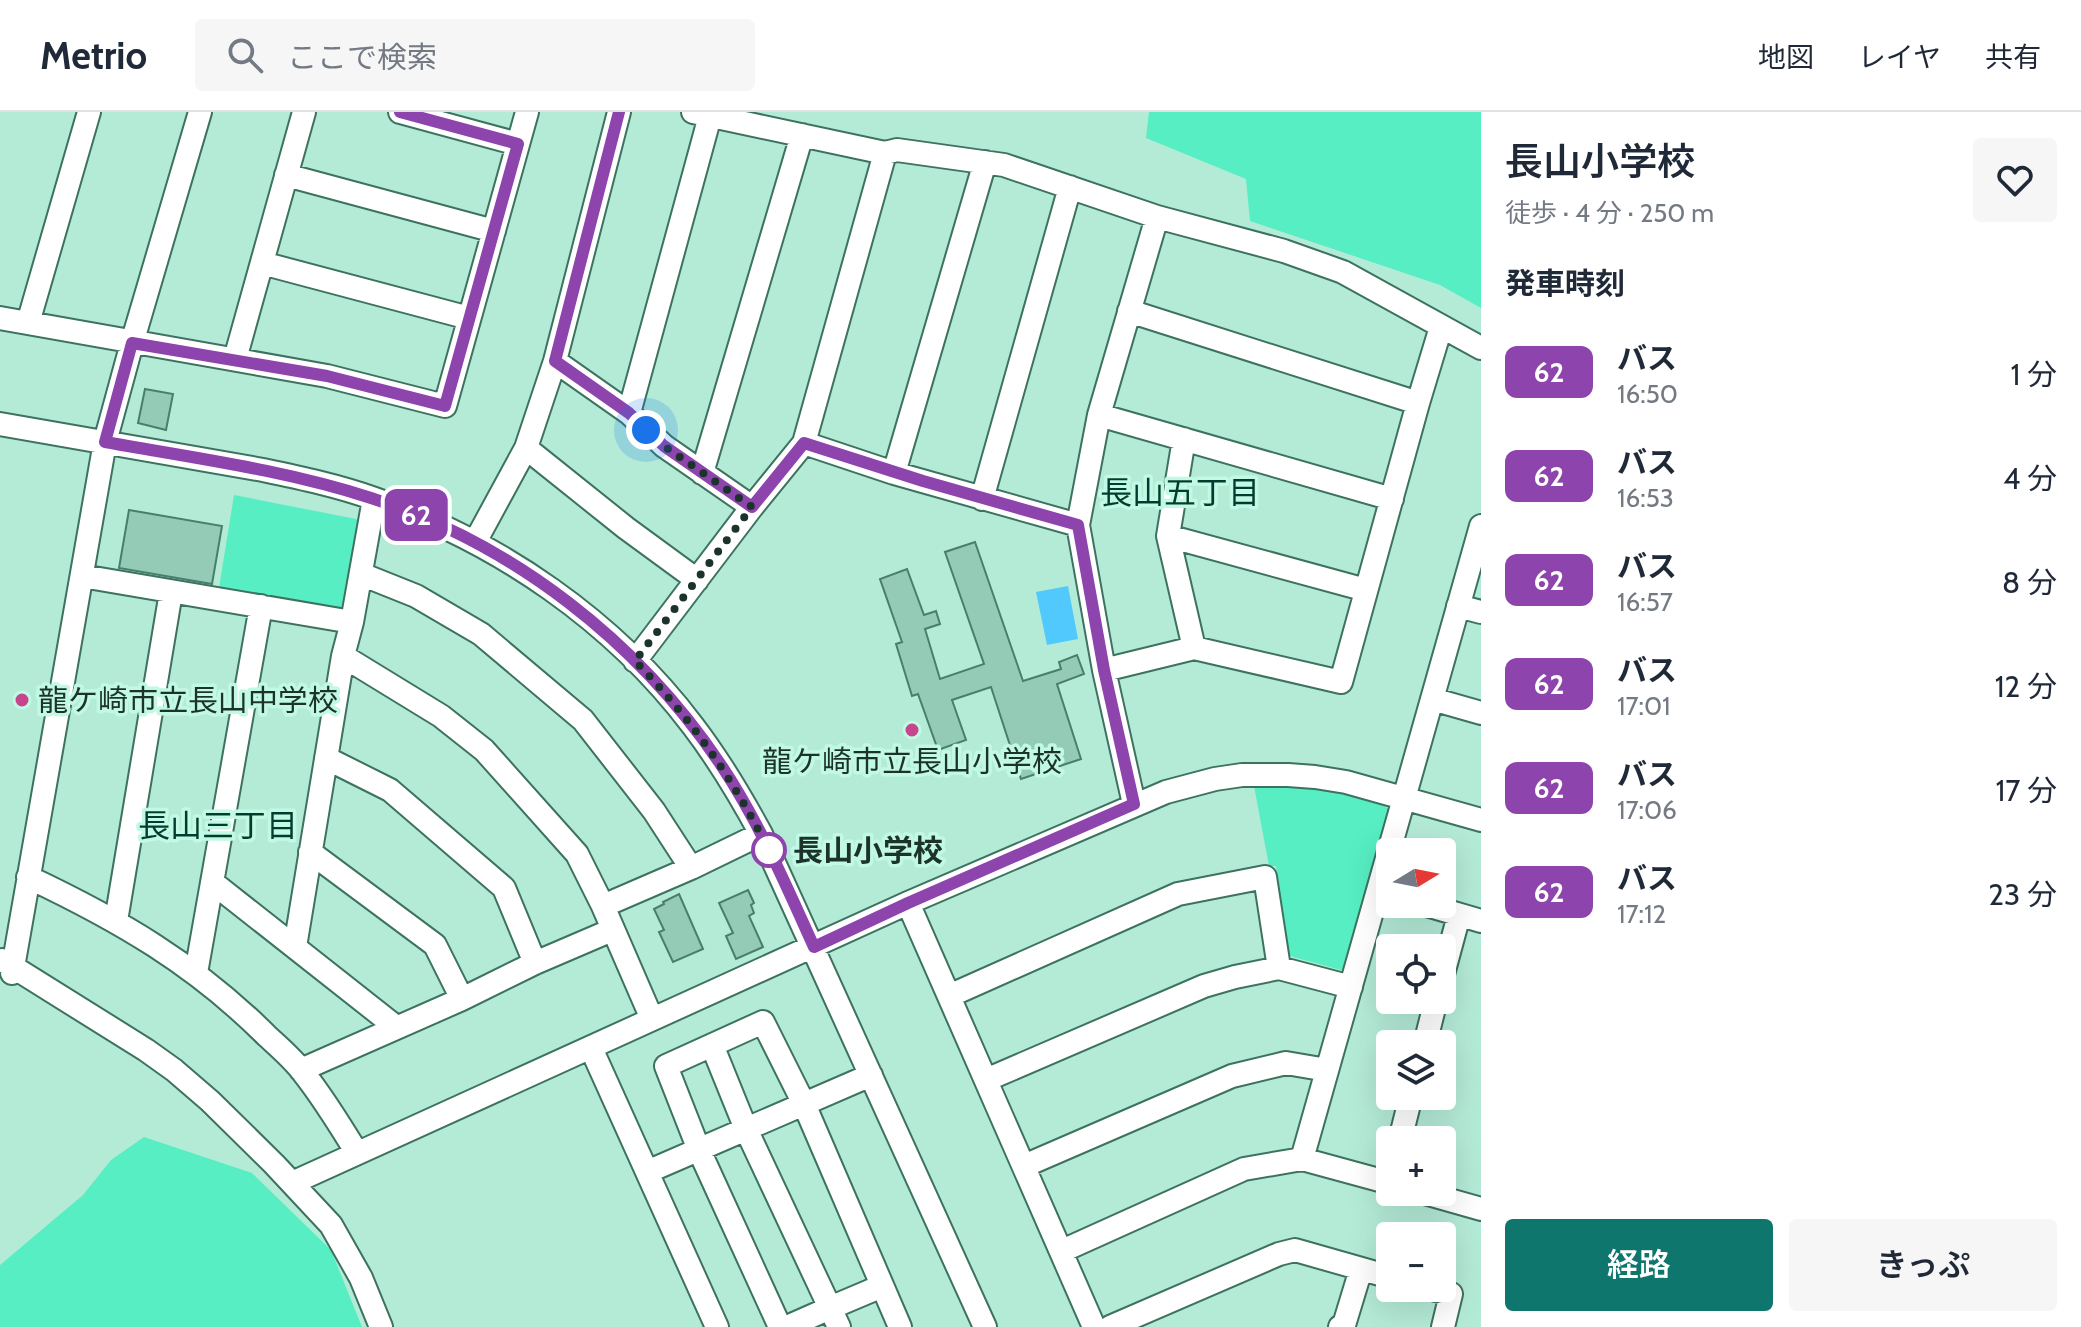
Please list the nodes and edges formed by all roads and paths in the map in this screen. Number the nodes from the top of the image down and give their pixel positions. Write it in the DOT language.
graph roads {
  1 [pos="89,112"];
  2 [pos="200,112"];
  3 [pos="304,112"];
  4 [pos="400,112"];
  5 [pos="527,112"];
  6 [pos="619,112"];
  7 [pos="702,114"];
  8 [pos="802,135"];
  9 [pos="518,144"];
  10 [pos="885,153"];
  11 [pos="985,162"];
  12 [pos="286,175"];
  13 [pos="1070,187"];
  14 [pos="1157,217"];
  15 [pos="494,231"];
  16 [pos="262,263"];
  17 [pos="1129,311"];
  18 [pos="0,318"];
  19 [pos="469,318"];
  20 [pos="28,323"];
  21 [pos="1441,327"];
  22 [pos="132,343"];
  23 [pos="1481,348"];
  24 [pos="235,359"];
  25 [pos="555,361"];
  26 [pos="1418,403"];
  27 [pos="629,413"];
  28 [pos="1099,415"];
  29 [pos="0,424"];
  30 [pos="1184,439"];
  31 [pos="105,442"];
  32 [pos="804,443"];
  33 [pos="526,448"];
  34 [pos="702,473"];
  35 [pos="894,473"];
  36 [pos="374,499"];
  37 [pos="982,499"];
  38 [pos="1392,499"];
  39 [pos="752,507"];
  40 [pos="1078,525"];
  41 [pos="1481,526"];
  42 [pos="1168,536"];
  43 [pos="475,542"];
  44 [pos="361,574"];
  45 [pos="82,576"];
  46 [pos="697,580"];
  47 [pos="1366,590"];
  48 [pos="171,592"];
  49 [pos="261,606"];
  50 [pos="1458,606"];
  51 [pos="1481,612"];
  52 [pos="352,622"];
  53 [pos="1194,648"];
  54 [pos="343,656"];
  55 [pos="635,661"];
  56 [pos="1104,670"];
  57 [pos="1432,699"];
  58 [pos="1481,713"];
  59 [pos="326,758"];
  60 [pos="1404,797"];
  61 [pos="1134,804"];
  62 [pos="1481,820"];
  63 [pos="761,834"];
  64 [pos="1395,838"];
  65 [pos="310,852"];
  66 [pos="691,868"];
  67 [pos="28,877"];
  68 [pos="212,882"];
  69 [pos="908,903"];
  70 [pos="603,906"];
  71 [pos="1456,914"];
  72 [pos="1376,915"];
  73 [pos="1459,915"];
  74 [pos="116,921"];
  75 [pos="1481,921"];
  76 [pos="612,930"];
  77 [pos="1454,934"];
  78 [pos="295,947"];
  79 [pos="814,947"];
  80 [pos="535,963"];
  81 [pos="9,966"];
  82 [pos="1279,968"];
  83 [pos="196,973"];
  84 [pos="1351,987"];
  85 [pos="949,996"];
  86 [pos="462,999"];
  87 [pos="652,1019"];
  88 [pos="396,1027"];
  89 [pos="712,1045"];
  90 [pos="591,1048"];
  91 [pos="301,1070"];
  92 [pos="1327,1070"];
  93 [pos="871,1075"];
  94 [pos="986,1080"];
  95 [pos="804,1104"];
  96 [pos="746,1129"];
  97 [pos="699,1150"];
  98 [pos="357,1153"];
  99 [pos="1302,1159"];
  100 [pos="1024,1166"];
  101 [pos="647,1172"];
  102 [pos="1376,1178"];
  103 [pos="292,1183"];
  104 [pos="1456,1200"];
  105 [pos="1480,1206"];
  106 [pos="1062,1251"];
  107 [pos="1361,1269"];
  108 [pos="1376,1273"];
  109 [pos="882,1286"];
  110 [pos="1449,1302"];
  111 [pos="835,1318"];
  112 [pos="381,1327"];
  113 [pos="717,1327"];
  114 [pos="780,1327"];
  115 [pos="787,1327"];
  116 [pos="900,1327"];
  117 [pos="985,1327"];
  118 [pos="1094,1327"];
  119 [pos="1110,1327"];
  120 [pos="1340,1327"];
  121 [pos="1443,1327"];
  1 -- 20 [label="street"];
  2 -- 22 [label="street"];
  3 -- 12 [label="street"];
  4 -- 9 [label="street"];
  5 -- 9 [label="street"];
  6 -- 25 [label="street"];
  7 -- 8 [label="street"];
  7 -- 27 [label="street"];
  8 -- 10 [label="street"];
  8 -- 34 [label="street"];
  9 -- 15 [label="street"];
  10 -- 11 [label="street"];
  10 -- 32 [label="street"];
  11 -- 13 [label="street"];
  11 -- 35 [label="street"];
  12 -- 15 [label="street"];
  12 -- 16 [label="street"];
  13 -- 14 [label="street"];
  13 -- 37 [label="street"];
  14 -- 17 [label="street"];
  14 -- 21 [label="street"];
  15 -- 19 [label="street"];
  16 -- 19 [label="street"];
  16 -- 24 [label="street"];
  17 -- 26 [label="street"];
  17 -- 28 [label="street"];
  18 -- 20 [label="street"];
  19 -- 24 [label="street"];
  20 -- 22 [label="street"];
  21 -- 23 [label="street"];
  21 -- 26 [label="street"];
  22 -- 24 [label="street"];
  22 -- 31 [label="street"];
  25 -- 27 [label="street"];
  25 -- 33 [label="street"];
  26 -- 38 [label="street"];
  27 -- 34 [label="street"];
  28 -- 30 [label="street"];
  28 -- 40 [label="street"];
  29 -- 31 [label="street"];
  30 -- 38 [label="street"];
  30 -- 42 [label="street"];
  31 -- 36 [label="street"];
  31 -- 45 [label="street"];
  32 -- 35 [label="street"];
  32 -- 39 [label="street"];
  33 -- 43 [label="street"];
  33 -- 46 [label="street"];
  34 -- 39 [label="street"];
  35 -- 37 [label="street"];
  36 -- 43 [label="street"];
  36 -- 44 [label="street"];
  37 -- 40 [label="street"];
  38 -- 47 [label="street"];
  39 -- 46 [label="street"];
  40 -- 56 [label="street"];
  41 -- 50 [label="street"];
  42 -- 47 [label="street"];
  42 -- 53 [label="street"];
  43 -- 55 [label="street"];
  44 -- 52 [label="street"];
  44 -- 66 [label="street"];
  45 -- 48 [label="street"];
  45 -- 67 [label="street"];
  46 -- 55 [label="street"];
  47 -- 53 [label="street"];
  48 -- 49 [label="street"];
  48 -- 74 [label="street"];
  49 -- 52 [label="street"];
  49 -- 68 [label="street"];
  50 -- 51 [label="street"];
  50 -- 57 [label="street"];
  52 -- 54 [label="street"];
  53 -- 56 [label="street"];
  54 -- 59 [label="street"];
  54 -- 70 [label="street"];
  55 -- 63 [label="street"];
  56 -- 61 [label="street"];
  57 -- 58 [label="street"];
  57 -- 60 [label="street"];
  59 -- 65 [label="street"];
  59 -- 80 [label="street"];
  60 -- 61 [label="street"];
  60 -- 62 [label="street"];
  60 -- 64 [label="street"];
  61 -- 69 [label="street"];
  63 -- 66 [label="street"];
  63 -- 79 [label="street"];
  65 -- 78 [label="street"];
  65 -- 86 [label="street"];
  66 -- 70 [label="street"];
  67 -- 74 [label="street"];
  67 -- 81 [label="street"];
  68 -- 78 [label="street"];
  68 -- 83 [label="street"];
  69 -- 79 [label="street"];
  69 -- 85 [label="street"];
  70 -- 76 [label="street"];
  71 -- 73 [label="street"];
  72 -- 84 [label="street"];
  73 -- 75 [label="street"];
  73 -- 77 [label="street"];
  74 -- 83 [label="street"];
  76 -- 80 [label="street"];
  76 -- 87 [label="street"];
  78 -- 88 [label="street"];
  79 -- 87 [label="street"];
  79 -- 93 [label="street"];
  80 -- 86 [label="street"];
  81 -- 103 [label="street"];
  82 -- 84 [label="street"];
  82 -- 85 [label="street"];
  82 -- 94 [label="street"];
  83 -- 91 [label="street"];
  84 -- 92 [label="street"];
  85 -- 94 [label="street"];
  86 -- 88 [label="street"];
  87 -- 90 [label="street"];
  88 -- 91 [label="street"];
  89 -- 95 [label="street"];
  89 -- 96 [label="street"];
  89 -- 97 [label="street"];
  90 -- 98 [label="street"];
  90 -- 101 [label="street"];
  91 -- 98 [label="street"];
  92 -- 99 [label="street"];
  92 -- 100 [label="street"];
  93 -- 95 [label="street"];
  93 -- 117 [label="street"];
  94 -- 100 [label="street"];
  95 -- 96 [label="street"];
  95 -- 109 [label="street"];
  96 -- 97 [label="street"];
  96 -- 111 [label="street"];
  97 -- 101 [label="street"];
  97 -- 114 [label="street"];
  98 -- 103 [label="street"];
  99 -- 102 [label="street"];
  99 -- 106 [label="street"];
  100 -- 106 [label="street"];
  101 -- 113 [label="street"];
  103 -- 112 [label="street"];
  104 -- 105 [label="street"];
  106 -- 118 [label="street"];
  107 -- 108 [label="street"];
  107 -- 119 [label="street"];
  107 -- 120 [label="street"];
  109 -- 111 [label="street"];
  109 -- 116 [label="street"];
  110 -- 121 [label="street"];
  111 -- 115 [label="street"];
}
